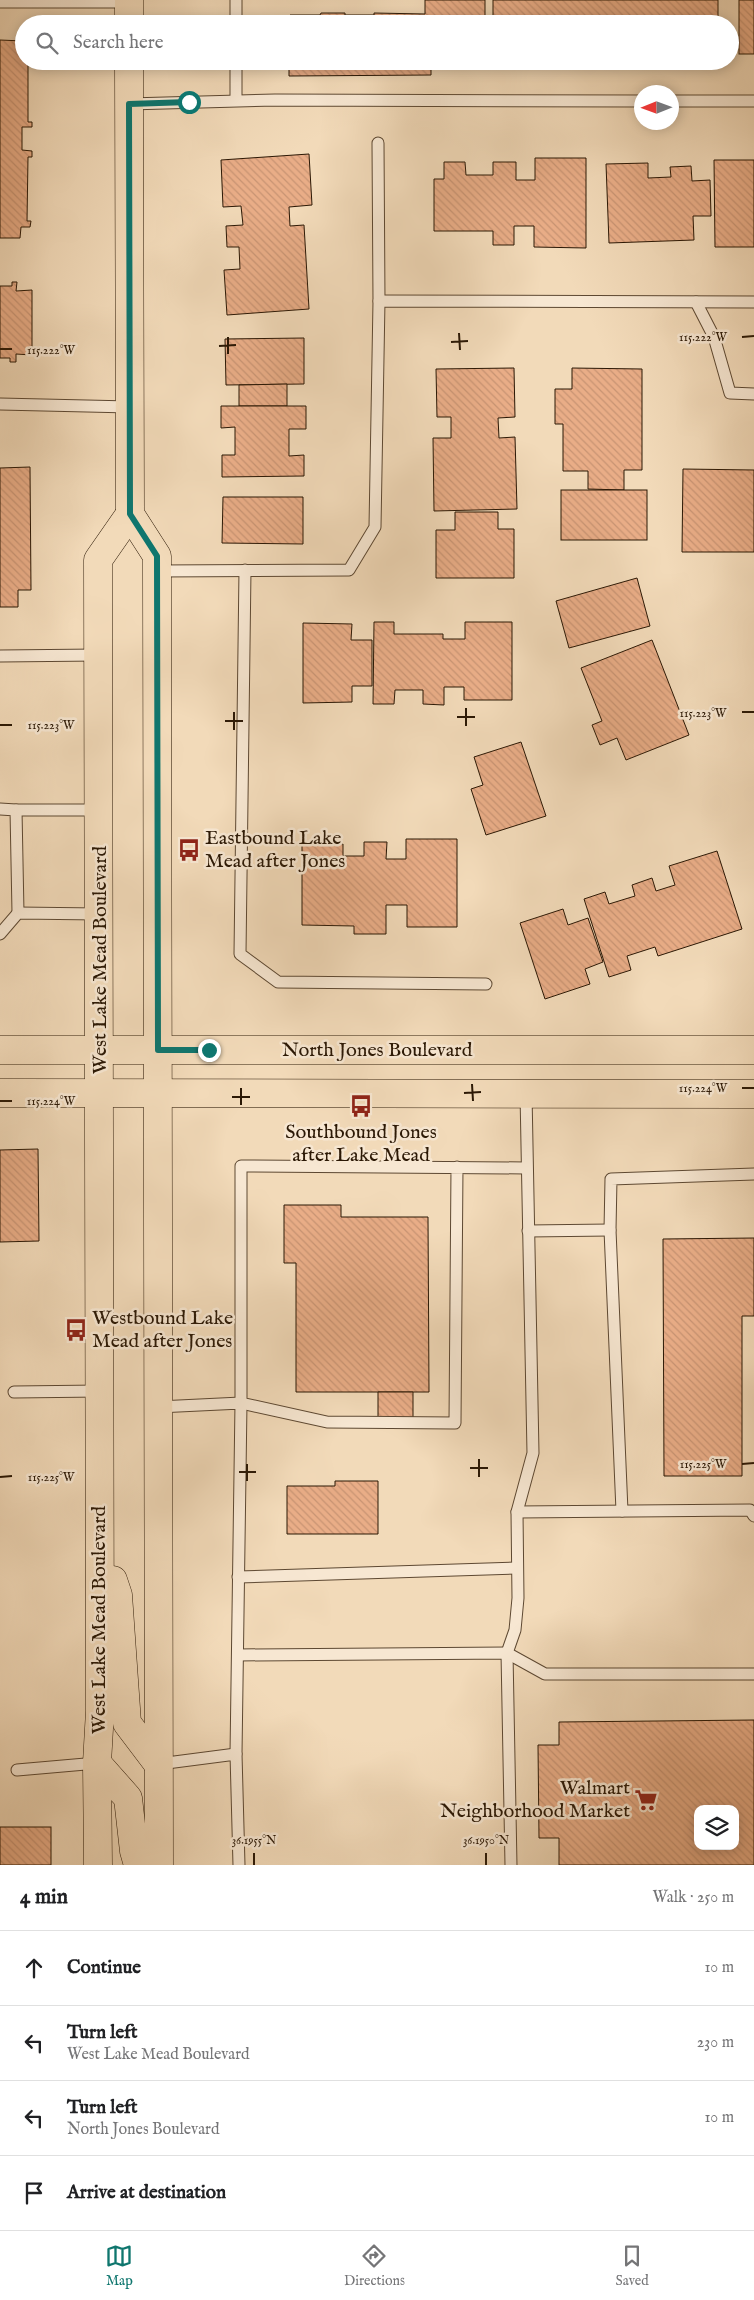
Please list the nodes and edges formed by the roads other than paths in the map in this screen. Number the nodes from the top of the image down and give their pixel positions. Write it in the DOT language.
graph roads {
  1 [pos="236,0"];
  2 [pos="0,2"];
  3 [pos="129,8"];
  4 [pos="236,15"];
  5 [pos="129,70"];
  6 [pos="236,70"];
  7 [pos="236,100"];
  8 [pos="634,101"];
  9 [pos="679,101"];
  10 [pos="754,101"];
  11 [pos="129,104"];
  12 [pos="378,143"];
  13 [pos="379,301"];
  14 [pos="696,302"];
  15 [pos="754,302"];
  16 [pos="754,394"];
  17 [pos="0,404"];
  18 [pos="130,406"];
  19 [pos="130,514"];
  20 [pos="245,570"];
  21 [pos="157,571"];
  22 [pos="99,655"];
  23 [pos="0,656"];
  24 [pos="0,809"];
  25 [pos="16,810"];
  26 [pos="100,810"];
  27 [pos="18,913"];
  28 [pos="100,914"];
  29 [pos="0,934"];
  30 [pos="486,984"];
  31 [pos="0,1050"];
  32 [pos="158,1050"];
  33 [pos="754,1050"];
  34 [pos="100,1051"];
  35 [pos="159,1092"];
  36 [pos="0,1093"];
  37 [pos="100,1093"];
  38 [pos="526,1094"];
  39 [pos="754,1094"];
  40 [pos="457,1167"];
  41 [pos="526,1168"];
  42 [pos="754,1174"];
  43 [pos="610,1230"];
  44 [pos="528,1231"];
  45 [pos="100,1391"];
  46 [pos="14,1392"];
  47 [pos="242,1403"];
  48 [pos="158,1407"];
  49 [pos="622,1511"];
  50 [pos="753,1511"];
  51 [pos="517,1512"];
  52 [pos="100,1544"];
  53 [pos="517,1568"];
  54 [pos="238,1577"];
  55 [pos="507,1653"];
  56 [pos="238,1655"];
  57 [pos="754,1674"];
  58 [pos="236,1754"];
  59 [pos="97,1764"];
  60 [pos="158,1764"];
  61 [pos="17,1770"];
  62 [pos="98,1865"];
  63 [pos="138,1865"];
  64 [pos="158,1865"];
  65 [pos="239,1865"];
  66 [pos="511,1865"];
  1 -- 4 [label="lane"];
  2 -- 3 [label="lane"];
  5 -- 11 [label="main road"];
  6 -- 7 [label="lane"];
  7 -- 8 [label="lane"];
  7 -- 11 [label="lane"];
  9 -- 10 [label="lane"];
  11 -- 18 [label="main road"];
  12 -- 13 [label="lane"];
  13 -- 14 [label="lane"];
  13 -- 20 [label="lane"];
  14 -- 15 [label="lane"];
  14 -- 16 [label="lane"];
  17 -- 18 [label="lane"];
  18 -- 19 [label="main road"];
  19 -- 21 [label="main road"];
  19 -- 22 [label="main road, West Lake Mead Boulevard"];
  20 -- 21 [label="lane"];
  20 -- 30 [label="lane"];
  21 -- 32 [label="main road"];
  22 -- 23 [label="lane"];
  22 -- 26 [label="main road, West Lake Mead Boulevard"];
  24 -- 25 [label="lane"];
  25 -- 26 [label="lane"];
  25 -- 27 [label="lane"];
  26 -- 28 [label="main road, West Lake Mead Boulevard"];
  27 -- 28 [label="lane"];
  27 -- 29 [label="lane"];
  28 -- 34 [label="main road, West Lake Mead Boulevard"];
  31 -- 34 [label="main road, North Jones Boulevard"];
  32 -- 33 [label="main road, North Jones Boulevard"];
  32 -- 34 [label="main road, North Jones Boulevard"];
  32 -- 35 [label="main road"];
  34 -- 37 [label="main road, West Lake Mead Boulevard"];
  35 -- 37 [label="main road"];
  35 -- 38 [label="main road"];
  35 -- 48 [label="main road"];
  36 -- 37 [label="main road"];
  37 -- 45 [label="main road, West Lake Mead Boulevard"];
  38 -- 39 [label="main road"];
  38 -- 41 [label="lane"];
  40 -- 41 [label="lane"];
  40 -- 47 [label="lane"];
  40 -- 47 [label="lane"];
  41 -- 44 [label="lane"];
  42 -- 43 [label="lane"];
  43 -- 44 [label="lane"];
  43 -- 49 [label="lane"];
  44 -- 51 [label="lane"];
  45 -- 46 [label="lane"];
  45 -- 52 [label="main road, West Lake Mead Boulevard"];
  47 -- 48 [label="lane"];
  47 -- 54 [label="lane"];
  48 -- 60 [label="main road"];
  49 -- 50 [label="lane"];
  49 -- 51 [label="lane"];
  51 -- 53 [label="lane"];
  52 -- 59 [label="main road, West Lake Mead Boulevard"];
  52 -- 60 [label="main road"];
  53 -- 54 [label="lane"];
  53 -- 55 [label="lane"];
  54 -- 56 [label="lane"];
  55 -- 56 [label="lane"];
  55 -- 57 [label="lane"];
  55 -- 66 [label="lane"];
  56 -- 58 [label="lane"];
  58 -- 60 [label="lane"];
  58 -- 65 [label="lane"];
  59 -- 61 [label="lane"];
  59 -- 62 [label="main road, West Lake Mead Boulevard"];
  59 -- 63 [label="main road"];
  60 -- 64 [label="main road"];
}
